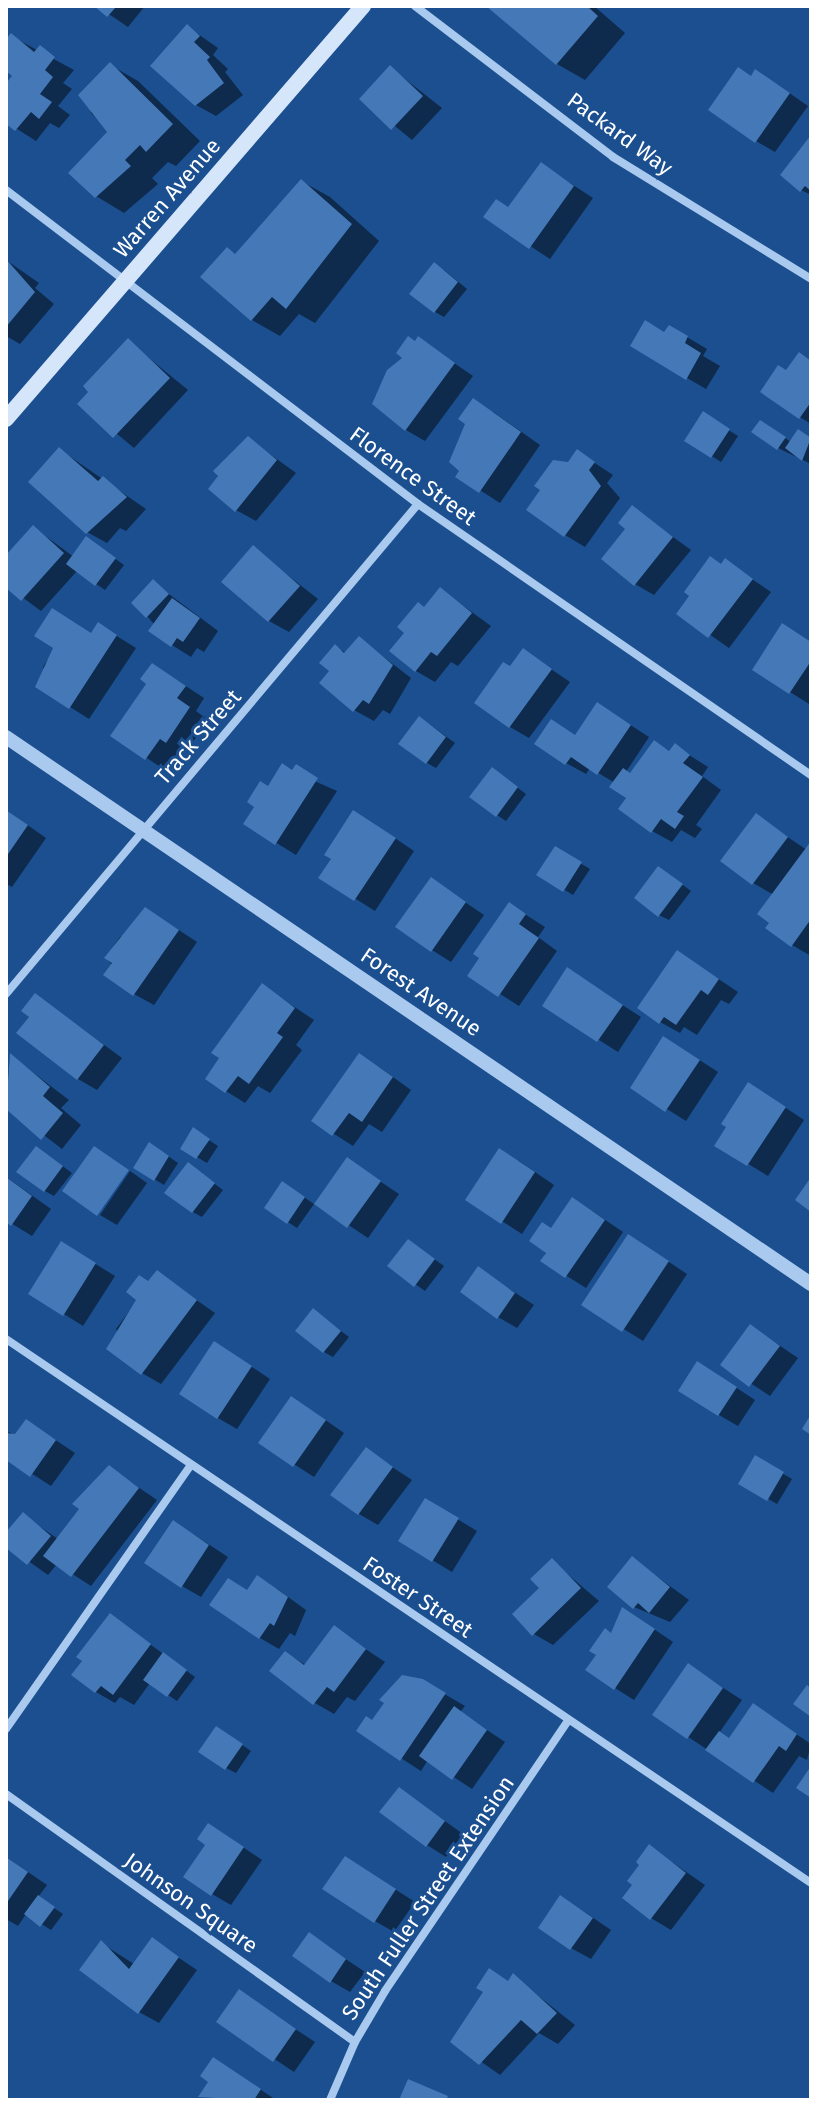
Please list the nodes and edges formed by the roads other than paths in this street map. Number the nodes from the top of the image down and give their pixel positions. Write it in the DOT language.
graph roads {
  1 [pos="363,6"];
  2 [pos="415,6"];
  3 [pos="6,190"];
  4 [pos="811,279"];
  5 [pos="123,283"];
  6 [pos="6,419"];
  7 [pos="418,504"];
  8 [pos="6,737"];
  9 [pos="811,775"];
  10 [pos="142,830"];
  11 [pos="6,994"];
  12 [pos="811,1284"];
  13 [pos="6,1339"];
  14 [pos="191,1465"];
  15 [pos="568,1721"];
  16 [pos="6,1729"];
  17 [pos="6,1794"];
  18 [pos="811,1883"];
  19 [pos="355,2042"];
  20 [pos="330,2100"];
  1 -- 5 [label="main road, Warren Avenue"];
  2 -- 4 [label="street, Packard Way"];
  3 -- 5 [label="street, Florence Street"];
  5 -- 6 [label="main road, Warren Avenue"];
  5 -- 7 [label="street, Florence Street"];
  7 -- 9 [label="street, Florence Street"];
  7 -- 10 [label="street, Track Street"];
  8 -- 10 [label="street, Forest Avenue"];
  10 -- 11 [label="street, Track Street"];
  10 -- 12 [label="street, Forest Avenue"];
  13 -- 14 [label="street, Foster Street"];
  14 -- 15 [label="street, Foster Street"];
  14 -- 16 [label="street"];
  15 -- 18 [label="street, Foster Street"];
  15 -- 19 [label="street, South Fuller Street Extension"];
  17 -- 19 [label="street, Johnson Square"];
  19 -- 20 [label="street, South Fuller Street Extension"];
}
